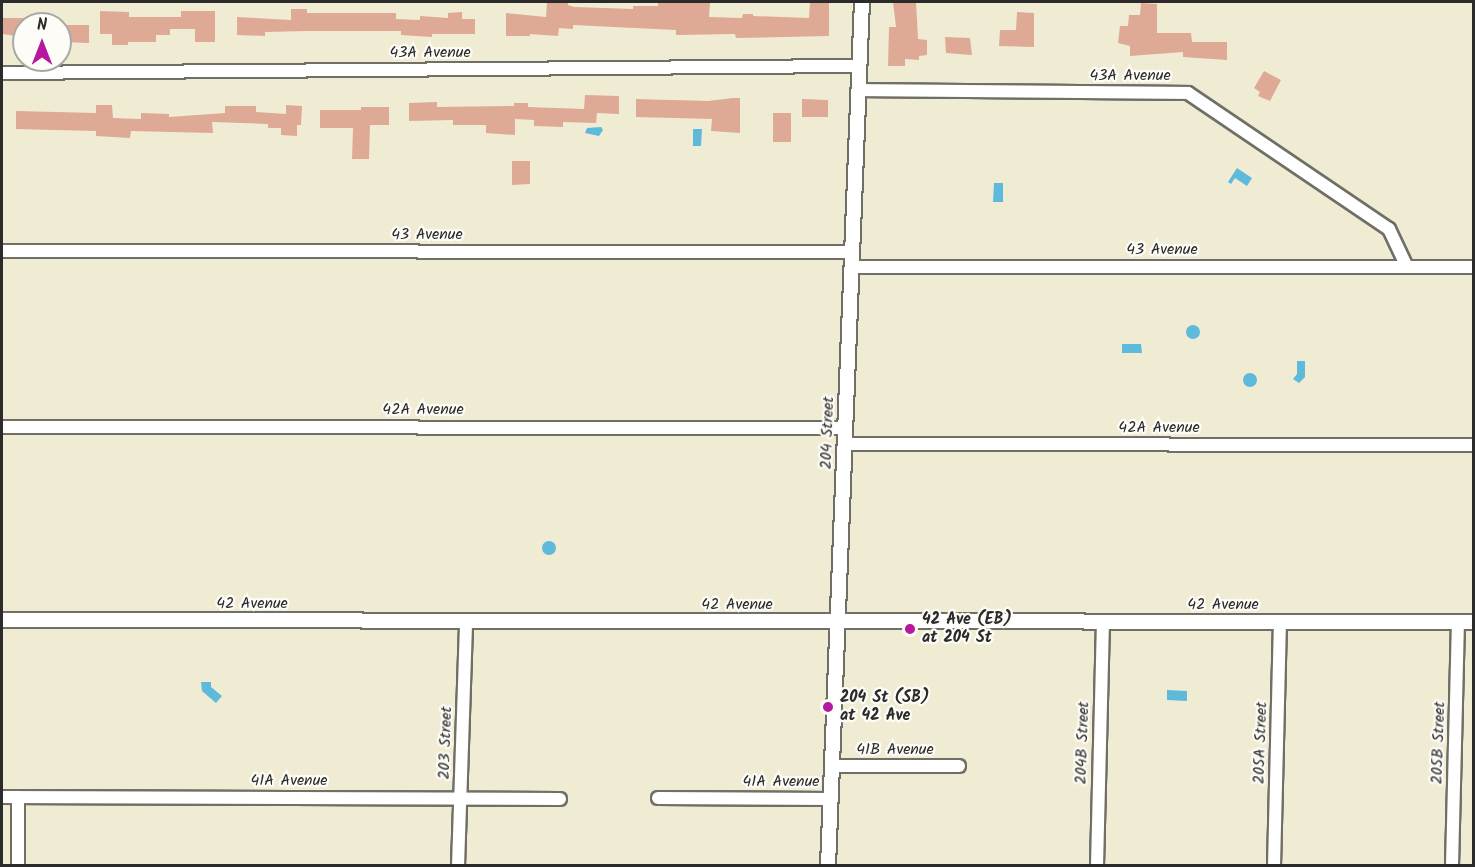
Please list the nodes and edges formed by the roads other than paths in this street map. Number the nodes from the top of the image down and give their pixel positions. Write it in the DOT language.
graph roads {
  1 [pos="862,2"];
  2 [pos="859,66"];
  3 [pos="2,73"];
  4 [pos="858,90"];
  5 [pos="2,251"];
  6 [pos="852,252"];
  7 [pos="851,267"];
  8 [pos="1407,267"];
  9 [pos="1473,267"];
  10 [pos="2,427"];
  11 [pos="845,428"];
  12 [pos="844,444"];
  13 [pos="1473,445"];
  14 [pos="2,620"];
  15 [pos="466,621"];
  16 [pos="837,621"];
  17 [pos="1103,622"];
  18 [pos="1280,622"];
  19 [pos="1458,622"];
  20 [pos="1473,622"];
  21 [pos="832,766"];
  22 [pos="958,766"];
  23 [pos="2,796"];
  24 [pos="18,797"];
  25 [pos="461,798"];
  26 [pos="560,798"];
  27 [pos="658,798"];
  28 [pos="831,798"];
  29 [pos="18,866"];
  30 [pos="458,866"];
  31 [pos="828,866"];
  32 [pos="1096,866"];
  33 [pos="1274,866"];
  34 [pos="1452,866"];
  1 -- 2 [label="street, 204 Street"];
  2 -- 3 [label="street, 43A Avenue"];
  2 -- 4 [label="street, 204 Street"];
  4 -- 6 [label="street, 204 Street"];
  4 -- 8 [label="street, 43A Avenue"];
  5 -- 6 [label="street, 43 Avenue"];
  6 -- 7 [label="street, 204 Street"];
  7 -- 8 [label="street, 43 Avenue"];
  7 -- 11 [label="street, 204 Street"];
  8 -- 9 [label="street, 43 Avenue"];
  10 -- 11 [label="street, 42A Avenue"];
  11 -- 12 [label="street, 204 Street"];
  12 -- 13 [label="street, 42A Avenue"];
  12 -- 16 [label="street, 204 Street"];
  14 -- 15 [label="street, 42 Avenue"];
  15 -- 16 [label="street, 42 Avenue"];
  15 -- 25 [label="street, 203 Street"];
  16 -- 17 [label="street, 42 Avenue"];
  16 -- 21 [label="street, 204 Street"];
  17 -- 18 [label="street, 42 Avenue"];
  17 -- 32 [label="street, 204B Street"];
  18 -- 19 [label="street, 42 Avenue"];
  18 -- 33 [label="street, 205A Street"];
  19 -- 20 [label="street, 42 Avenue"];
  19 -- 34 [label="street, 205B Street"];
  21 -- 22 [label="street, 41B Avenue"];
  21 -- 28 [label="street, 204 Street"];
  23 -- 24 [label="street, 41A Avenue"];
  24 -- 25 [label="street, 41A Avenue"];
  24 -- 29 [label="street"];
  25 -- 26 [label="street, 41A Avenue"];
  25 -- 30 [label="street, 203 Street"];
  27 -- 28 [label="street, 41A Avenue"];
  28 -- 31 [label="street, 204 Street"];
}
